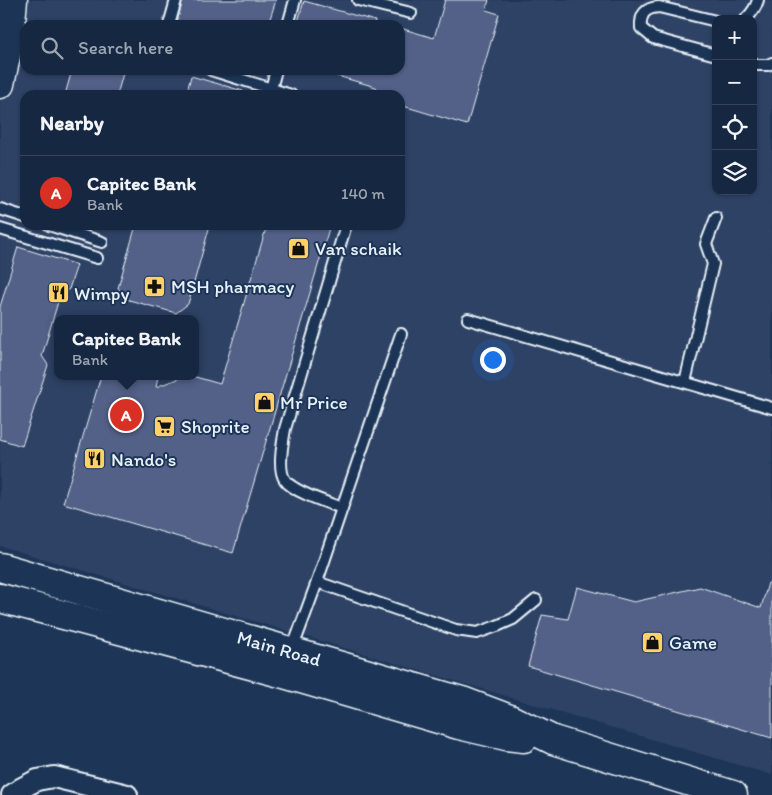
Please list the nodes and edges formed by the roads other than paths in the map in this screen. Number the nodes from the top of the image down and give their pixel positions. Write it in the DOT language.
graph roads {
  1 [pos="13,0"];
  2 [pos="176,0"];
  3 [pos="294,0"];
  4 [pos="358,0"];
  5 [pos="758,0"];
  6 [pos="412,14"];
  7 [pos="750,15"];
  8 [pos="170,20"];
  9 [pos="289,20"];
  10 [pos="712,20"];
  11 [pos="9,42"];
  12 [pos="712,54"];
  13 [pos="772,63"];
  14 [pos="757,64"];
  15 [pos="227,75"];
  16 [pos="275,75"];
  17 [pos="0,84"];
  18 [pos="271,89"];
  19 [pos="274,90"];
  20 [pos="0,209"];
  21 [pos="20,215"];
  22 [pos="716,218"];
  23 [pos="0,229"];
  24 [pos="65,230"];
  25 [pos="345,230"];
  26 [pos="102,242"];
  27 [pos="97,258"];
  28 [pos="468,319"];
  29 [pos="401,334"];
  30 [pos="685,382"];
  31 [pos="772,408"];
  32 [pos="342,508"];
  33 [pos="0,567"];
  34 [pos="317,582"];
  35 [pos="0,598"];
  36 [pos="536,600"];
  37 [pos="288,663"];
  38 [pos="12,795"];
  39 [pos="127,795"];
  40 [pos="733,795"];
  1 -- 11 [label="main road"];
  2 -- 8 [label="lane"];
  3 -- 9 [label="lane"];
  4 -- 6 [label="lane"];
  5 -- 7 [label="lane"];
  10 -- 12 [label="lane"];
  11 -- 17 [label="main road"];
  13 -- 14 [label="lane"];
  15 -- 18 [label="lane"];
  16 -- 18 [label="lane"];
  18 -- 19 [label="lane"];
  20 -- 21 [label="lane"];
  22 -- 30 [label="lane"];
  23 -- 27 [label="lane"];
  24 -- 26 [label="lane"];
  25 -- 32 [label="lane"];
  28 -- 30 [label="lane"];
  29 -- 32 [label="lane"];
  30 -- 31 [label="lane"];
  32 -- 34 [label="lane"];
  33 -- 37 [label="main road, Main Road"];
  34 -- 36 [label="lane"];
  34 -- 37 [label="lane"];
  35 -- 37 [label="main road, Main Road"];
  37 -- 40 [label="main road, Main Road"];
  38 -- 39 [label="street"];
}
